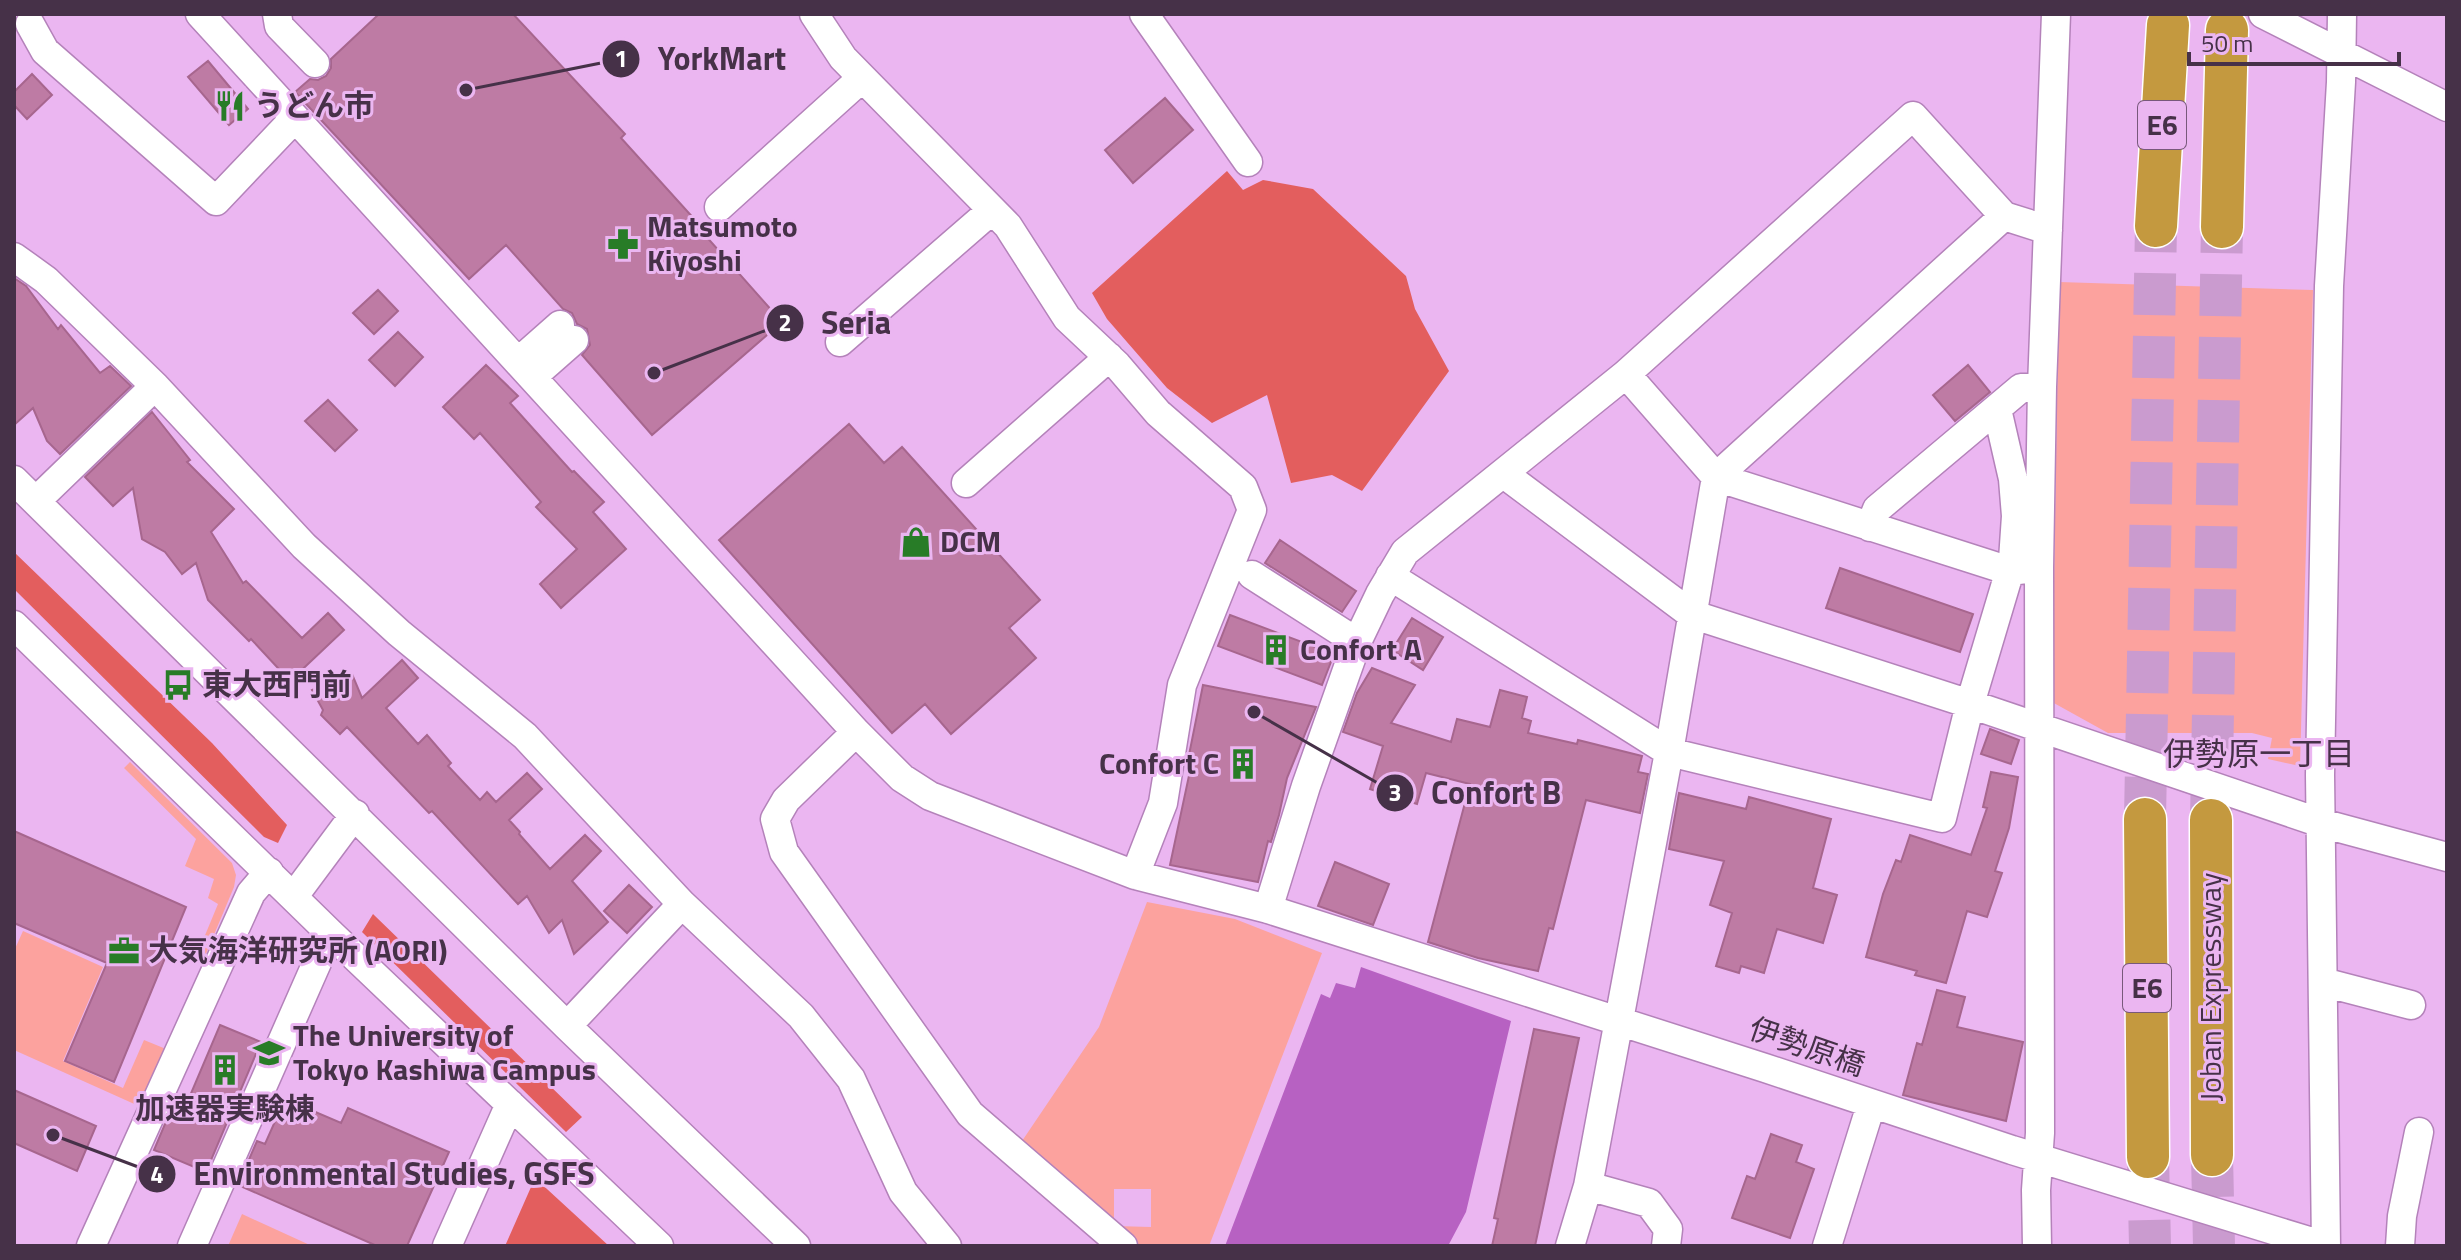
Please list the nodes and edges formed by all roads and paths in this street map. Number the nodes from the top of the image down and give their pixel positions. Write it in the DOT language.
graph roads {
  1 [pos="200,14"];
  2 [pos="277,14"];
  3 [pos="814,14"];
  4 [pos="1144,14"];
  5 [pos="2056,14"];
  6 [pos="2342,14"];
  7 [pos="33,22"];
  8 [pos="2245,22"];
  9 [pos="2168,25"];
  10 [pos="2342,55"];
  11 [pos="315,63"];
  12 [pos="862,78"];
  13 [pos="2447,107"];
  14 [pos="294,119"];
  15 [pos="1248,162"];
  16 [pos="719,207"];
  17 [pos="992,210"];
  18 [pos="2004,216"];
  19 [pos="2156,226"];
  20 [pos="2222,227"];
  21 [pos="2048,230"];
  22 [pos="14,257"];
  23 [pos="567,332"];
  24 [pos="840,342"];
  25 [pos="1109,357"];
  26 [pos="525,369"];
  27 [pos="1626,374"];
  28 [pos="155,386"];
  29 [pos="2042,387"];
  30 [pos="1997,409"];
  31 [pos="1504,474"];
  32 [pos="1716,477"];
  33 [pos="14,480"];
  34 [pos="966,483"];
  35 [pos="36,501"];
  36 [pos="1870,527"];
  37 [pos="2039,568"];
  38 [pos="2010,571"];
  39 [pos="1252,575"];
  40 [pos="1390,576"];
  41 [pos="1691,614"];
  42 [pos="14,625"];
  43 [pos="1357,642"];
  44 [pos="1970,704"];
  45 [pos="2037,727"];
  46 [pos="856,732"];
  47 [pos="1669,752"];
  48 [pos="355,814"];
  49 [pos="2145,819"];
  50 [pos="2211,820"];
  51 [pos="2321,823"];
  52 [pos="2447,857"];
  53 [pos="269,872"];
  54 [pos="1135,875"];
  55 [pos="294,896"];
  56 [pos="682,904"];
  57 [pos="1268,909"];
  58 [pos="330,933"];
  59 [pos="2323,982"];
  60 [pos="2411,1005"];
  61 [pos="1619,1022"];
  62 [pos="567,1026"];
  63 [pos="510,1104"];
  64 [pos="1871,1105"];
  65 [pos="2419,1132"];
  66 [pos="2212,1155"];
  67 [pos="2148,1157"];
  68 [pos="2039,1159"];
  69 [pos="1588,1186"];
  70 [pos="91,1246"];
  71 [pos="192,1246"];
  72 [pos="447,1246"];
  73 [pos="659,1246"];
  74 [pos="796,1246"];
  75 [pos="947,1246"];
  76 [pos="1123,1246"];
  77 [pos="1570,1246"];
  78 [pos="1666,1246"];
  79 [pos="1827,1246"];
  80 [pos="2037,1246"];
  81 [pos="2326,1246"];
  82 [pos="2400,1246"];
  1 -- 14 [label="street, 伊勢原橋"];
  2 -- 11 [label="street"];
  3 -- 12 [label="street"];
  4 -- 15 [label="street"];
  5 -- 21 [label="street"];
  6 -- 10 [label="street"];
  7 -- 14 [label="street"];
  8 -- 10 [label="street"];
  8 -- 20 [label="highway, E6"];
  9 -- 19 [label="highway, E6"];
  10 -- 13 [label="street"];
  10 -- 51 [label="street"];
  12 -- 16 [label="street"];
  12 -- 17 [label="street"];
  14 -- 26 [label="street, 伊勢原橋"];
  17 -- 24 [label="street"];
  17 -- 25 [label="street"];
  18 -- 21 [label="street"];
  18 -- 27 [label="street"];
  18 -- 32 [label="street"];
  21 -- 29 [label="street"];
  22 -- 28 [label="street"];
  23 -- 26 [label="street"];
  25 -- 34 [label="street"];
  25 -- 54 [label="street"];
  26 -- 46 [label="street, 伊勢原橋"];
  27 -- 31 [label="street"];
  27 -- 32 [label="street"];
  28 -- 35 [label="street"];
  28 -- 56 [label="street"];
  29 -- 30 [label="street"];
  29 -- 37 [label="street"];
  30 -- 36 [label="street"];
  30 -- 38 [label="street"];
  31 -- 40 [label="street"];
  31 -- 41 [label="street"];
  32 -- 36 [label="street"];
  32 -- 41 [label="street"];
  33 -- 35 [label="street"];
  35 -- 48 [label="street"];
  36 -- 38 [label="street"];
  37 -- 38 [label="street"];
  37 -- 45 [label="street"];
  38 -- 44 [label="street"];
  39 -- 43 [label="street"];
  40 -- 43 [label="street"];
  40 -- 47 [label="street"];
  41 -- 44 [label="street"];
  41 -- 47 [label="street"];
  42 -- 53 [label="street"];
  43 -- 57 [label="street"];
  44 -- 45 [label="street"];
  44 -- 47 [label="street"];
  45 -- 51 [label="street"];
  45 -- 68 [label="street"];
  46 -- 54 [label="street, 伊勢原橋"];
  46 -- 76 [label="street"];
  47 -- 61 [label="street"];
  48 -- 55 [label="street"];
  48 -- 62 [label="street"];
  49 -- 67 [label="highway, E6"];
  50 -- 66 [label="highway, Joban Expressway / E6"];
  51 -- 52 [label="street"];
  51 -- 59 [label="street"];
  53 -- 55 [label="street"];
  53 -- 70 [label="street"];
  54 -- 57 [label="street, 伊勢原橋"];
  55 -- 58 [label="street"];
  56 -- 62 [label="street"];
  56 -- 75 [label="street"];
  57 -- 61 [label="street, 伊勢原橋"];
  58 -- 63 [label="street"];
  58 -- 71 [label="street"];
  59 -- 60 [label="street"];
  59 -- 81 [label="street"];
  61 -- 64 [label="street, 伊勢原橋"];
  61 -- 69 [label="street"];
  62 -- 74 [label="street"];
  63 -- 72 [label="street"];
  63 -- 73 [label="street"];
  64 -- 68 [label="street, 伊勢原橋"];
  64 -- 79 [label="street"];
  65 -- 82 [label="street"];
  68 -- 80 [label="street"];
  68 -- 81 [label="street, 伊勢原橋"];
  69 -- 77 [label="street"];
  69 -- 78 [label="street"];
}
